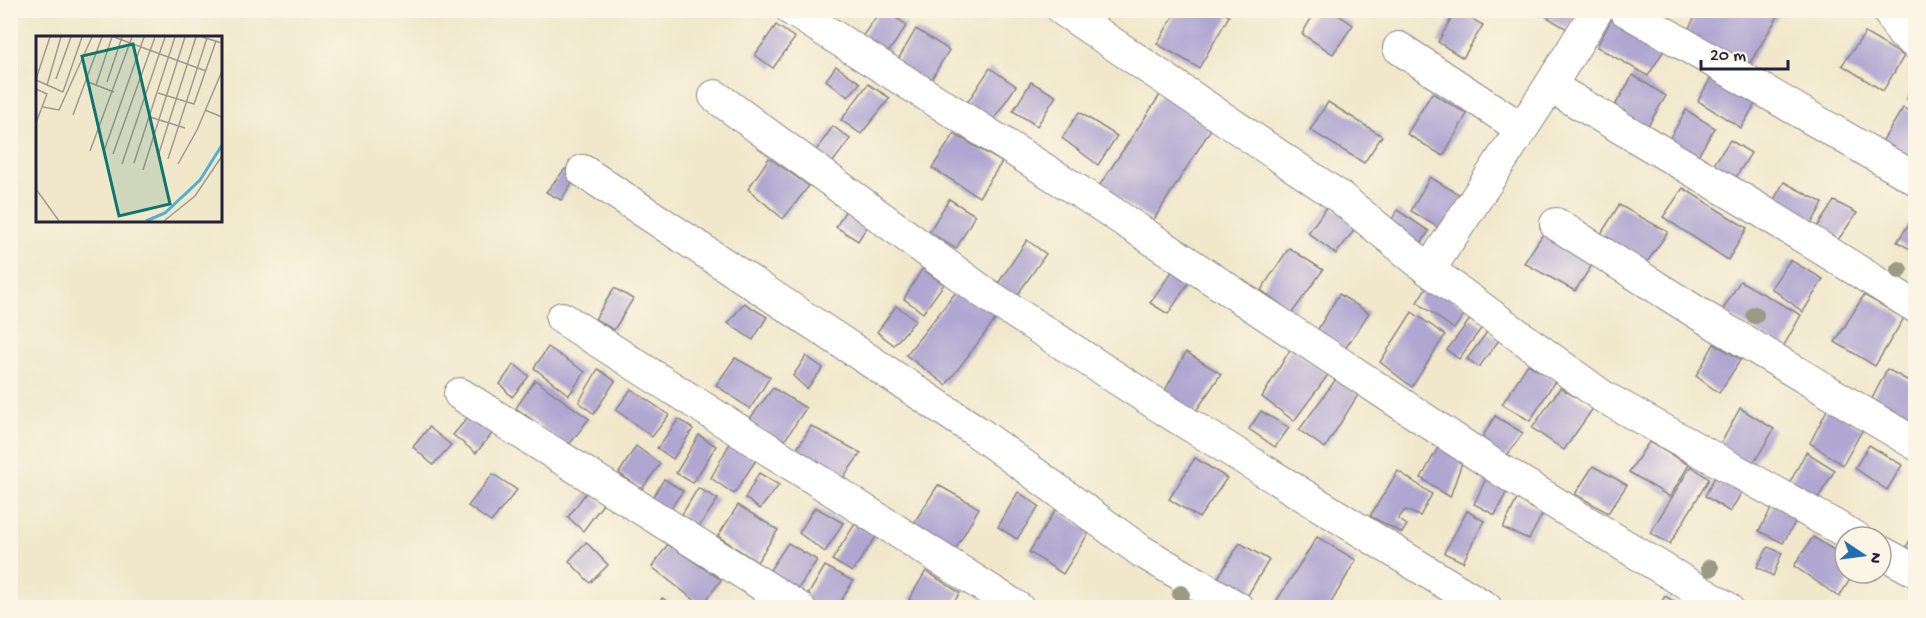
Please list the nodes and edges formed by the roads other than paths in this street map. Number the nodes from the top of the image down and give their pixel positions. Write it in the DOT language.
graph roads {
  1 [pos="792,10"];
  2 [pos="1063,10"];
  3 [pos="1597,10"];
  4 [pos="1625,10"];
  5 [pos="1888,10"];
  6 [pos="1916,44"];
  7 [pos="1399,48"];
  8 [pos="1550,86"];
  9 [pos="715,96"];
  10 [pos="1522,129"];
  11 [pos="583,171"];
  12 [pos="1916,179"];
  13 [pos="1556,224"];
  14 [pos="1429,270"];
  15 [pos="1916,307"];
  16 [pos="562,318"];
  17 [pos="460,394"];
  18 [pos="1916,444"];
  19 [pos="1833,525"];
  20 [pos="1893,559"];
  21 [pos="1916,571"];
  22 [pos="799,608"];
  23 [pos="1018,608"];
  24 [pos="1238,608"];
  25 [pos="1486,608"];
  26 [pos="1727,608"];
  1 -- 26 [label="street"];
  2 -- 14 [label="street"];
  3 -- 8 [label="street"];
  4 -- 12 [label="street"];
  5 -- 6 [label="street"];
  7 -- 10 [label="street"];
  8 -- 10 [label="street"];
  8 -- 15 [label="street"];
  9 -- 25 [label="street"];
  10 -- 14 [label="street"];
  11 -- 24 [label="street"];
  13 -- 18 [label="street"];
  14 -- 19 [label="street"];
  16 -- 23 [label="street"];
  17 -- 22 [label="street"];
  20 -- 21 [label="street"];
}
